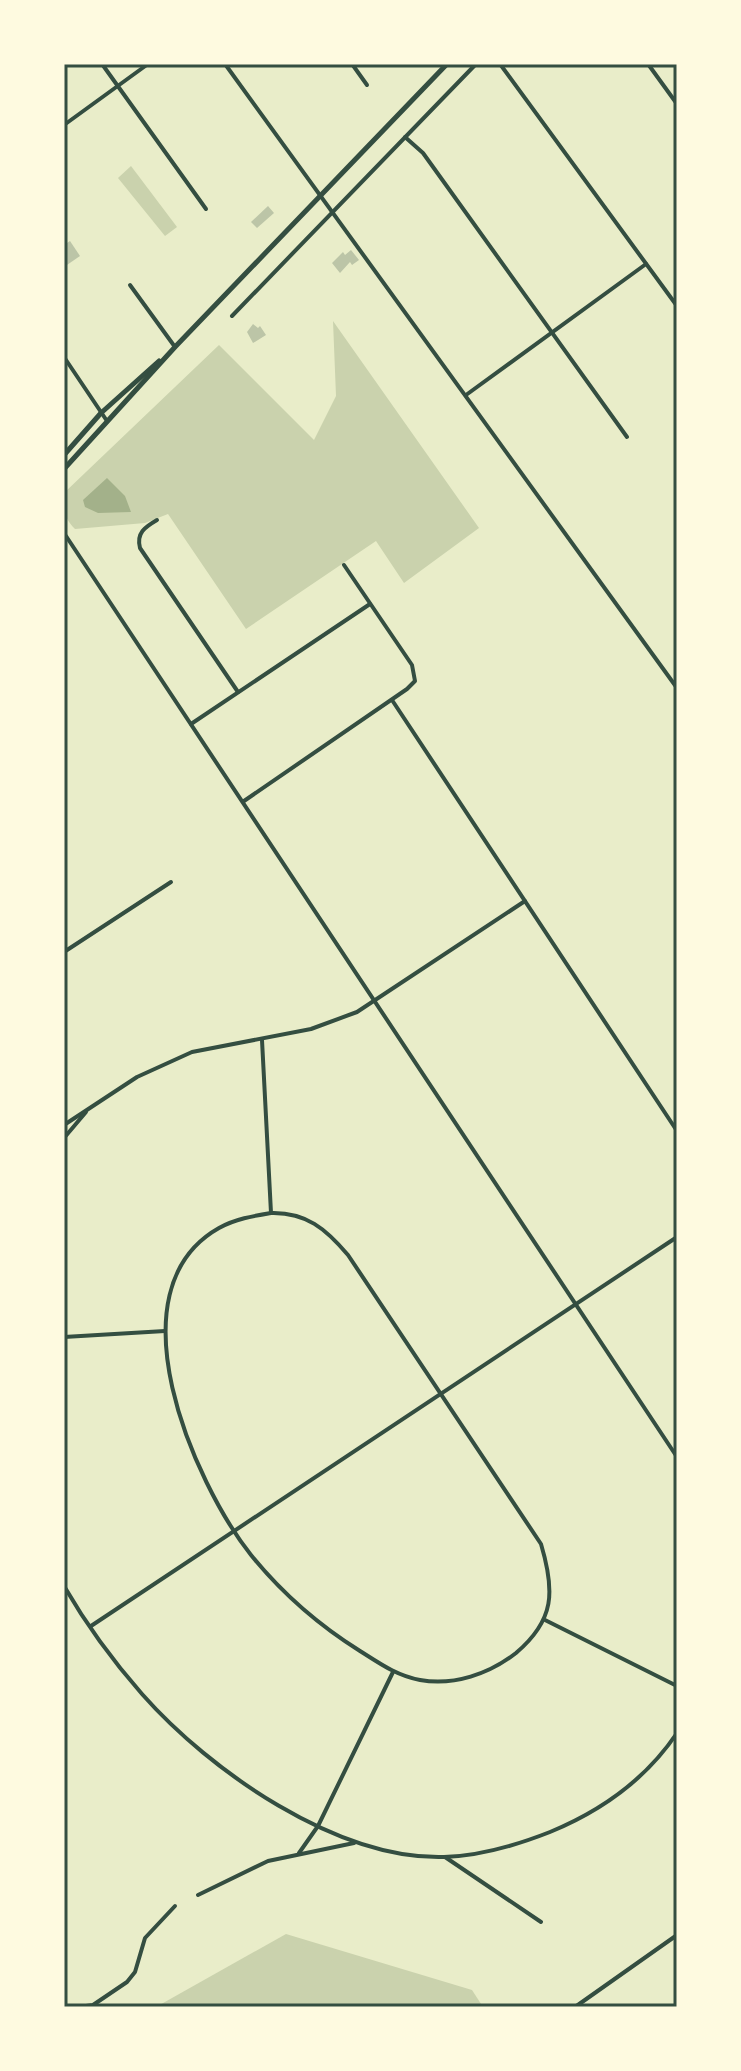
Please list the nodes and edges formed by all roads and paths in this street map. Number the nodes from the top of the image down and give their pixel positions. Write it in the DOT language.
graph roads {
  1 [pos="102,64"];
  2 [pos="148,64"];
  3 [pos="225,64"];
  4 [pos="352,64"];
  5 [pos="447,64"];
  6 [pos="476,64"];
  7 [pos="500,64"];
  8 [pos="648,64"];
  9 [pos="367,85"];
  10 [pos="117,86"];
  11 [pos="677,104"];
  12 [pos="64,125"];
  13 [pos="405,137"];
  14 [pos="322,196"];
  15 [pos="206,209"];
  16 [pos="334,212"];
  17 [pos="646,264"];
  18 [pos="130,285"];
  19 [pos="677,306"];
  20 [pos="232,316"];
  21 [pos="552,333"];
  22 [pos="175,347"];
  23 [pos="64,357"];
  24 [pos="466,395"];
  25 [pos="101,413"];
  26 [pos="108,422"];
  27 [pos="627,437"];
  28 [pos="64,455"];
  29 [pos="64,469"];
  30 [pos="157,520"];
  31 [pos="64,533"];
  32 [pos="344,565"];
  33 [pos="370,604"];
  34 [pos="677,688"];
  35 [pos="238,692"];
  36 [pos="392,700"];
  37 [pos="191,724"];
  38 [pos="244,801"];
  39 [pos="171,882"];
  40 [pos="525,901"];
  41 [pos="64,952"];
  42 [pos="373,1002"];
  43 [pos="262,1040"];
  44 [pos="90,1107"];
  45 [pos="64,1125"];
  46 [pos="677,1131"];
  47 [pos="64,1138"];
  48 [pos="271,1213"];
  49 [pos="677,1237"];
  50 [pos="576,1303"];
  51 [pos="166,1331"];
  52 [pos="64,1337"];
  53 [pos="440,1393"];
  54 [pos="677,1457"];
  55 [pos="235,1531"];
  56 [pos="64,1586"];
  57 [pos="545,1620"];
  58 [pos="91,1626"];
  59 [pos="393,1672"];
  60 [pos="677,1686"];
  61 [pos="677,1733"];
  62 [pos="318,1826"];
  63 [pos="356,1842"];
  64 [pos="299,1853"];
  65 [pos="445,1857"];
  66 [pos="198,1895"];
  67 [pos="175,1906"];
  68 [pos="541,1922"];
  69 [pos="677,1935"];
  70 [pos="79,2007"];
  71 [pos="575,2007"];
  1 -- 10 [label="street"];
  2 -- 10 [label="street"];
  3 -- 14 [label="street"];
  4 -- 9 [label="street"];
  5 -- 14 [label="main road"];
  6 -- 13 [label="street"];
  7 -- 17 [label="street"];
  8 -- 11 [label="street"];
  10 -- 12 [label="street"];
  10 -- 15 [label="street"];
  13 -- 16 [label="street"];
  13 -- 21 [label="street"];
  14 -- 16 [label="street"];
  14 -- 22 [label="main road"];
  16 -- 20 [label="street"];
  16 -- 24 [label="street"];
  17 -- 19 [label="street"];
  17 -- 21 [label="street"];
  18 -- 22 [label="street"];
  21 -- 24 [label="street"];
  21 -- 27 [label="street"];
  22 -- 25 [label="main road"];
  22 -- 26 [label="main road"];
  23 -- 25 [label="street"];
  24 -- 34 [label="street"];
  25 -- 26 [label="street"];
  25 -- 28 [label="main road"];
  26 -- 29 [label="main road"];
  30 -- 35 [label="street"];
  31 -- 37 [label="street"];
  32 -- 33 [label="street"];
  33 -- 35 [label="street"];
  33 -- 36 [label="street"];
  35 -- 37 [label="street"];
  36 -- 38 [label="street"];
  36 -- 40 [label="street"];
  37 -- 38 [label="street"];
  38 -- 42 [label="street"];
  39 -- 41 [label="street"];
  40 -- 42 [label="street"];
  40 -- 46 [label="street"];
  42 -- 43 [label="street"];
  42 -- 50 [label="street"];
  43 -- 44 [label="street"];
  43 -- 48 [label="street"];
  44 -- 45 [label="street"];
  44 -- 47 [label="street"];
  48 -- 51 [label="street"];
  48 -- 53 [label="street"];
  49 -- 50 [label="street"];
  50 -- 53 [label="street"];
  50 -- 54 [label="street"];
  51 -- 52 [label="street"];
  51 -- 55 [label="street"];
  53 -- 55 [label="street"];
  53 -- 57 [label="street"];
  55 -- 58 [label="street"];
  55 -- 59 [label="street"];
  56 -- 58 [label="street"];
  57 -- 59 [label="street"];
  57 -- 60 [label="street"];
  58 -- 62 [label="street"];
  59 -- 62 [label="street"];
  61 -- 65 [label="street"];
  62 -- 63 [label="street"];
  62 -- 64 [label="street"];
  63 -- 64 [label="street"];
  63 -- 65 [label="street"];
  64 -- 66 [label="street"];
  65 -- 68 [label="street"];
  67 -- 70 [label="street"];
  69 -- 71 [label="street"];
}
